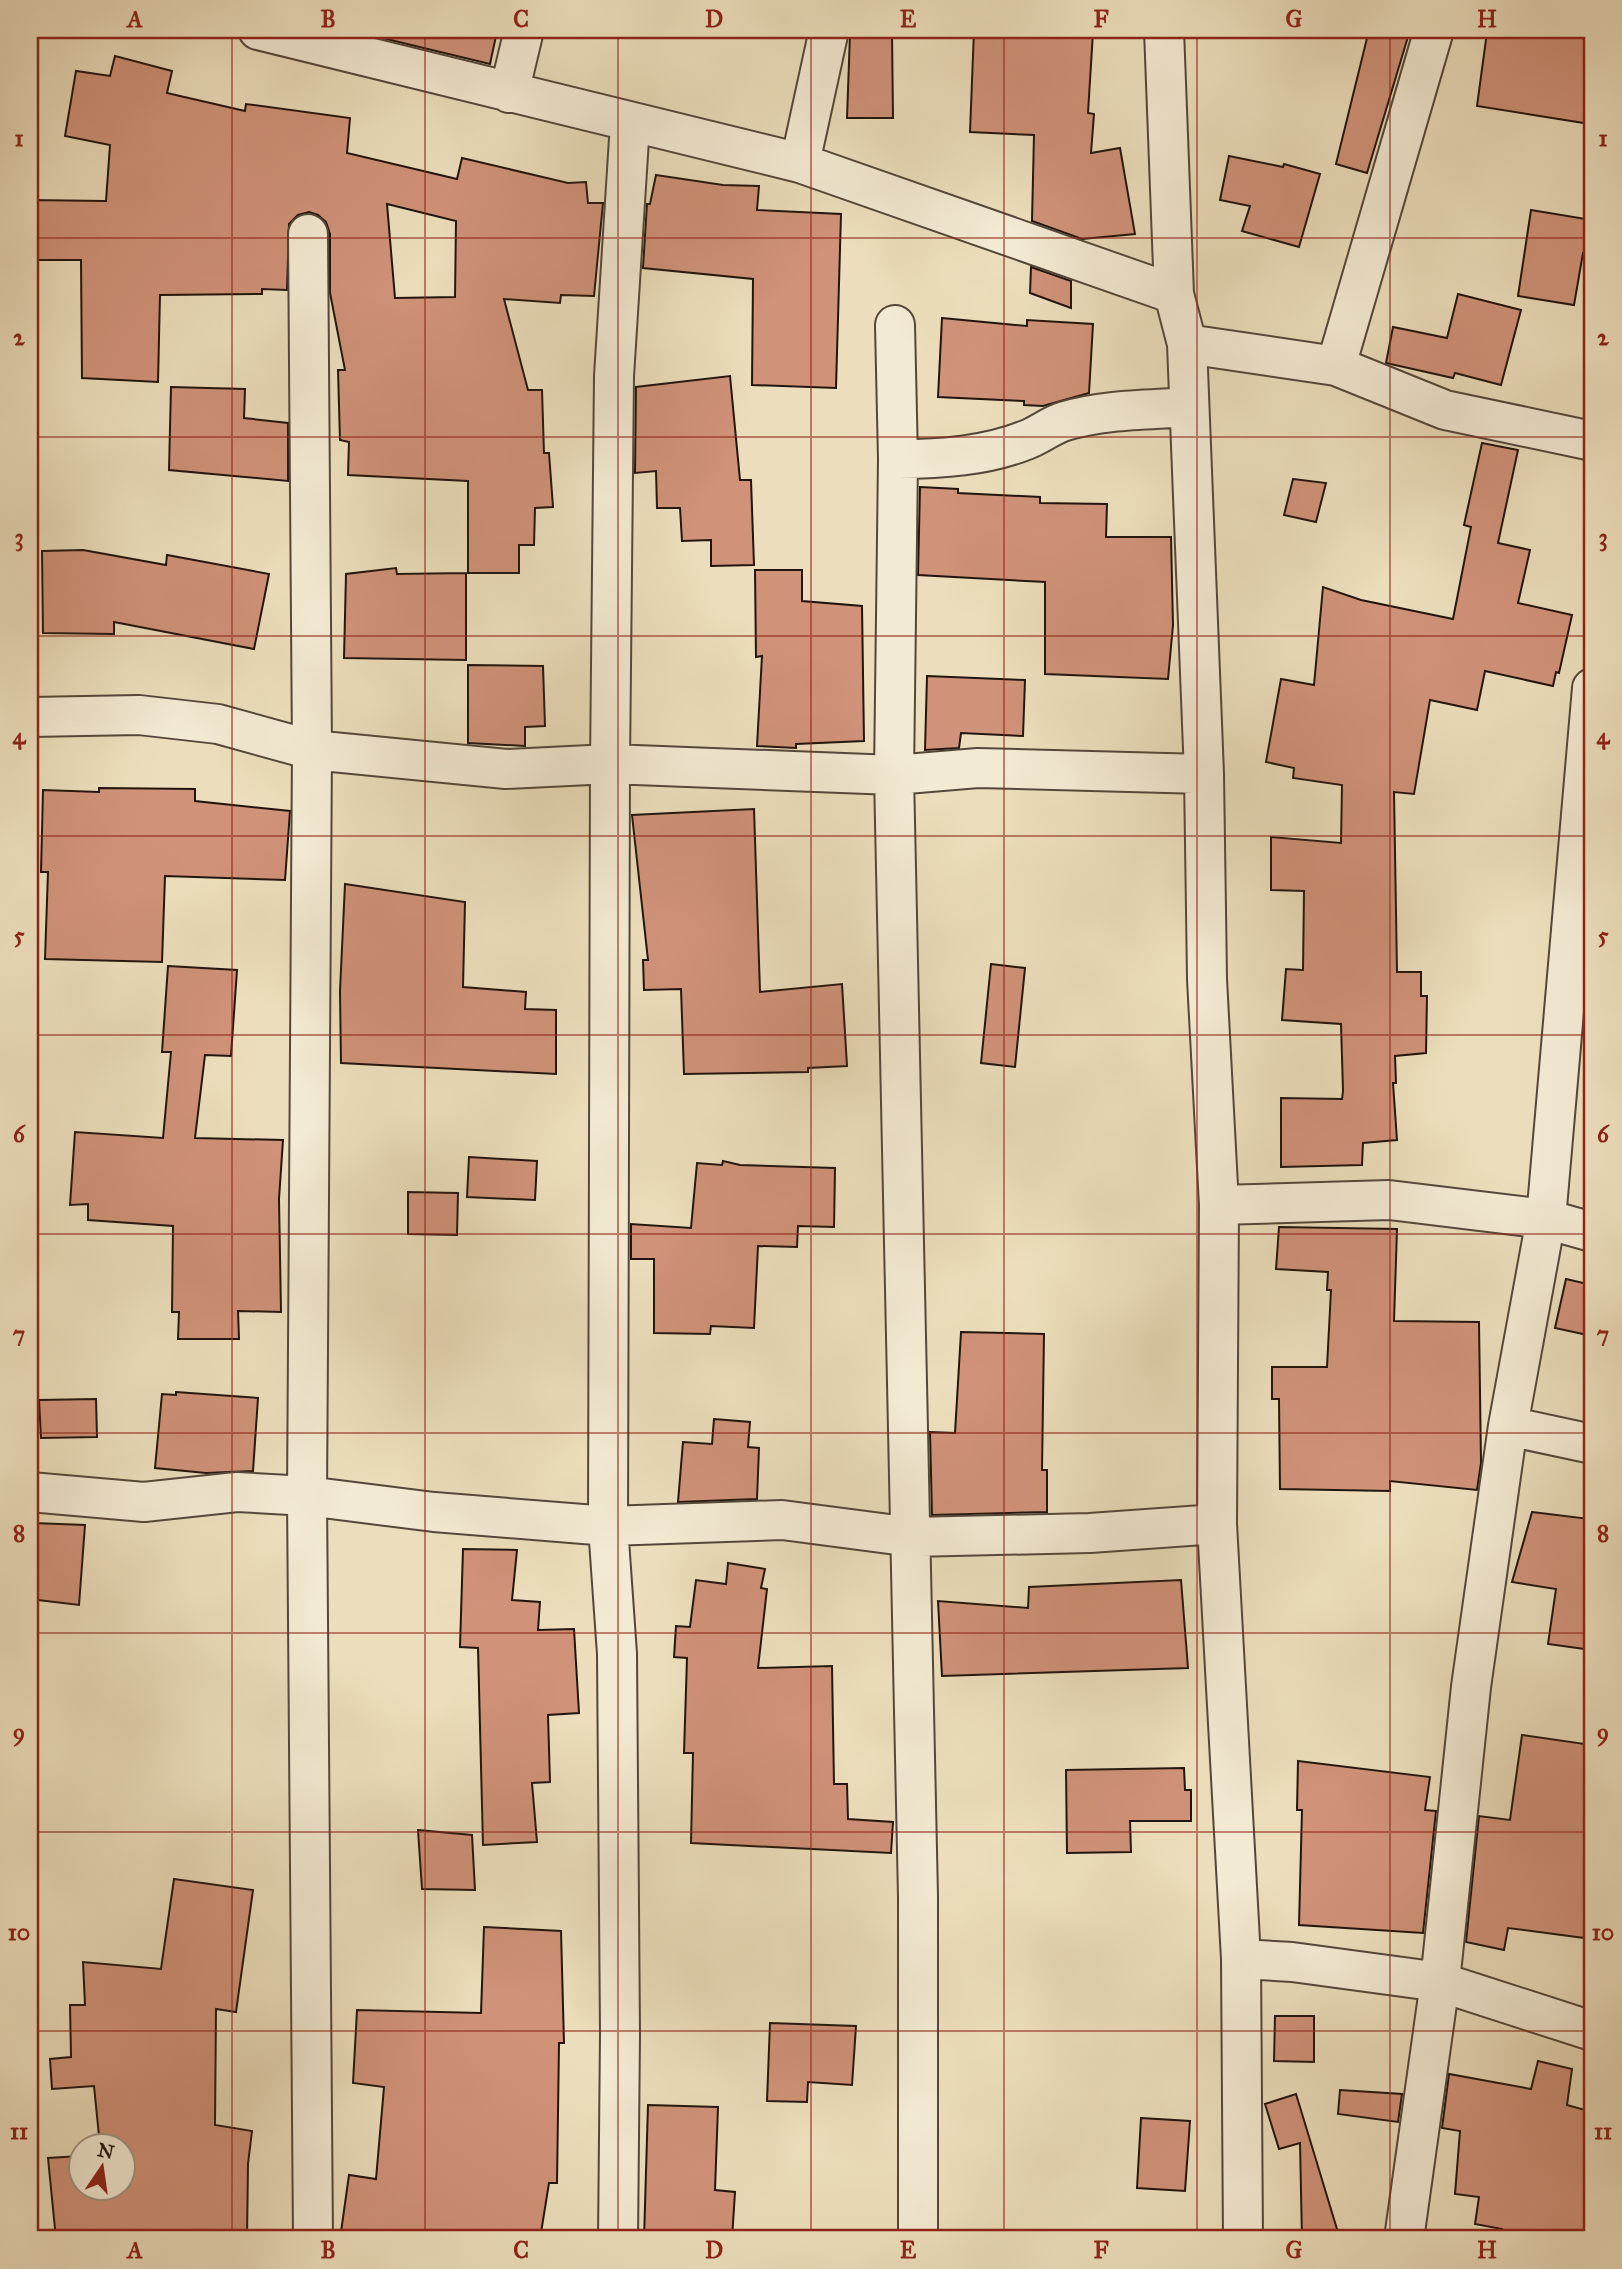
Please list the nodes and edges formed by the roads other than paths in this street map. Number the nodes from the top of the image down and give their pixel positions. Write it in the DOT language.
graph roads {
  1 [pos="258,30"];
  2 [pos="524,30"];
  3 [pos="829,30"];
  4 [pos="1164,30"];
  5 [pos="1434,30"];
  6 [pos="509,93"];
  7 [pos="629,122"];
  8 [pos="800,163"];
  9 [pos="308,234"];
  10 [pos="1174,294"];
  11 [pos="895,325"];
  12 [pos="1187,344"];
  13 [pos="1336,366"];
  14 [pos="1189,407"];
  15 [pos="1592,441"];
  16 [pos="898,459"];
  17 [pos="1592,688"];
  18 [pos="30,717"];
  19 [pos="312,750"];
  20 [pos="610,764"];
  21 [pos="1204,774"];
  22 [pos="894,775"];
  23 [pos="1219,1205"];
  24 [pos="1546,1219"];
  25 [pos="1592,1231"];
  26 [pos="1508,1426"];
  27 [pos="1592,1444"];
  28 [pos="30,1492"];
  29 [pos="307,1496"];
  30 [pos="1217,1524"];
  31 [pos="608,1526"];
  32 [pos="912,1537"];
  33 [pos="1241,1959"];
  34 [pos="1440,1982"];
  35 [pos="1592,2031"];
  36 [pos="313,2239"];
  37 [pos="618,2239"];
  38 [pos="918,2239"];
  39 [pos="1243,2239"];
  40 [pos="1404,2239"];
  1 -- 6 [label="street"];
  2 -- 6 [label="street"];
  3 -- 8 [label="street"];
  4 -- 10 [label="street"];
  5 -- 13 [label="street"];
  6 -- 7 [label="street"];
  7 -- 8 [label="street"];
  7 -- 20 [label="street"];
  8 -- 10 [label="street"];
  9 -- 19 [label="street"];
  10 -- 12 [label="street"];
  11 -- 16 [label="street"];
  12 -- 13 [label="street"];
  12 -- 14 [label="street"];
  13 -- 15 [label="street"];
  14 -- 16 [label="street"];
  14 -- 21 [label="street"];
  16 -- 22 [label="street"];
  17 -- 24 [label="street"];
  18 -- 19 [label="street"];
  19 -- 20 [label="street"];
  19 -- 29 [label="street"];
  20 -- 22 [label="street"];
  20 -- 31 [label="street"];
  21 -- 22 [label="street"];
  21 -- 23 [label="street"];
  22 -- 32 [label="street"];
  23 -- 24 [label="street"];
  23 -- 30 [label="street"];
  24 -- 25 [label="street"];
  24 -- 26 [label="street"];
  26 -- 27 [label="street"];
  26 -- 34 [label="street"];
  28 -- 29 [label="street"];
  29 -- 31 [label="street"];
  29 -- 36 [label="street"];
  30 -- 32 [label="street"];
  30 -- 33 [label="street"];
  31 -- 32 [label="street"];
  31 -- 37 [label="street"];
  32 -- 38 [label="street"];
  33 -- 34 [label="street"];
  33 -- 39 [label="street"];
  34 -- 35 [label="street"];
  34 -- 40 [label="street"];
}
